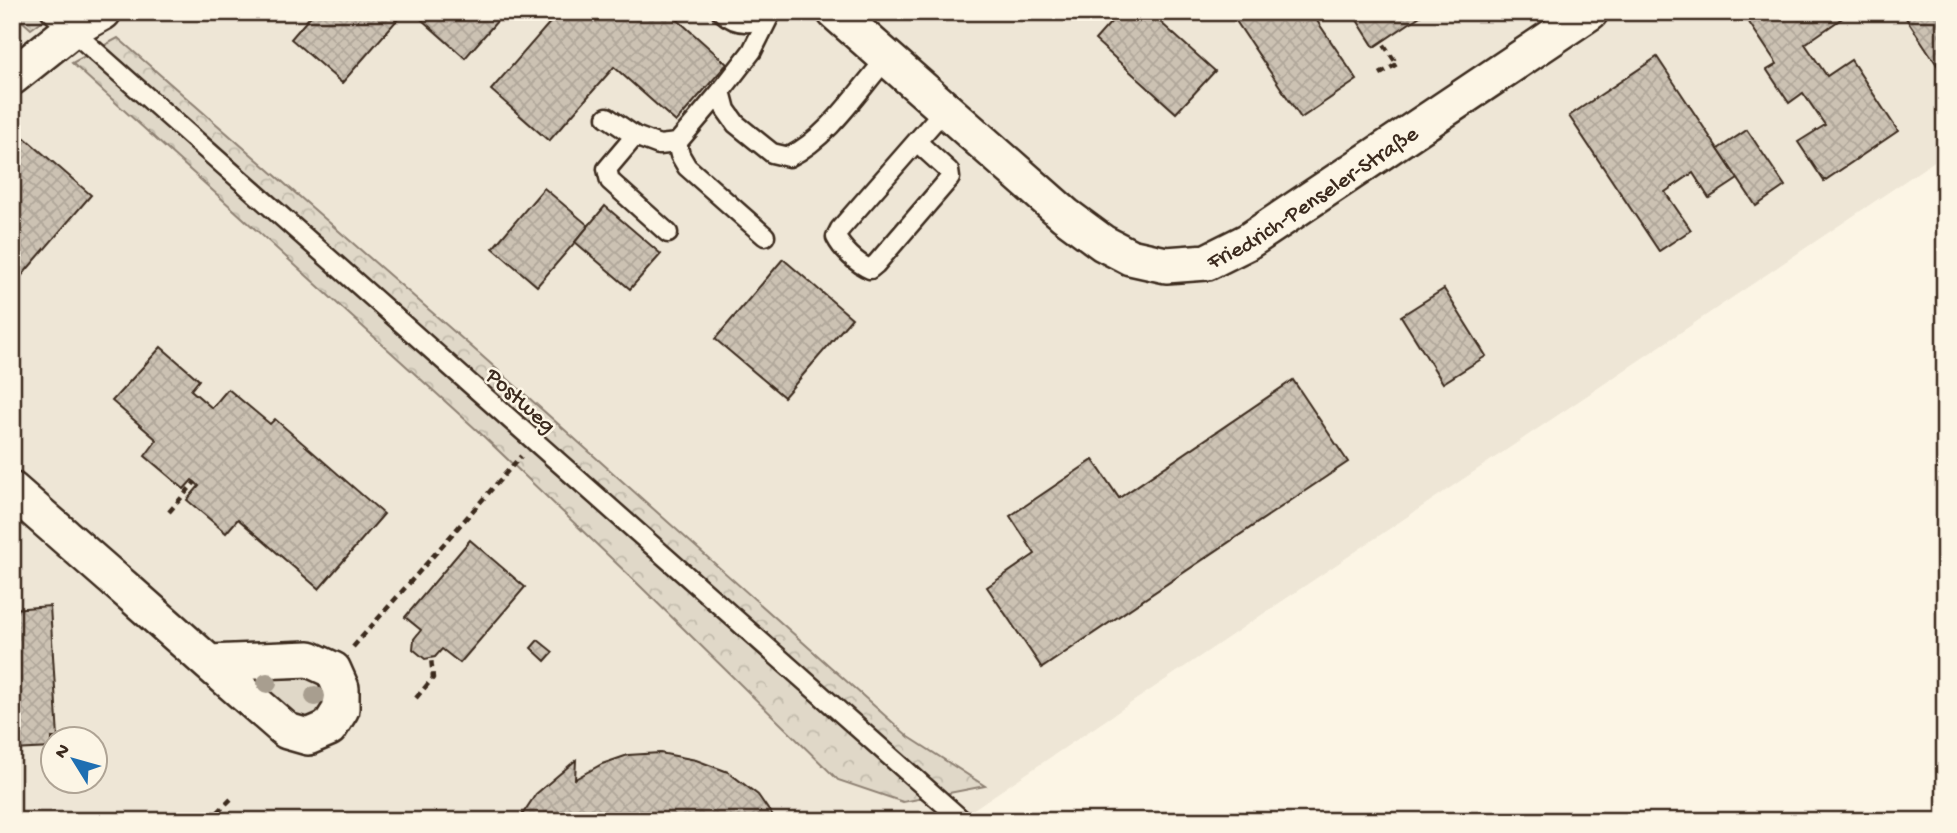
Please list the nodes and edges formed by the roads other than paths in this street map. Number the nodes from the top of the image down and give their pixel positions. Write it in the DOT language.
graph roads {
  1 [pos="103,12"];
  2 [pos="722,12"];
  3 [pos="835,12"];
  4 [pos="1590,12"];
  5 [pos="771,14"];
  6 [pos="61,21"];
  7 [pos="887,58"];
  8 [pos="12,77"];
  9 [pos="721,91"];
  10 [pos="945,109"];
  11 [pos="607,117"];
  12 [pos="635,136"];
  13 [pos="917,142"];
  14 [pos="677,143"];
  15 [pos="668,233"];
  16 [pos="765,236"];
  17 [pos="12,490"];
  18 [pos="209,663"];
  19 [pos="962,821"];
  1 -- 6 [label="street"];
  2 -- 5 [label="lane"];
  3 -- 7 [label="street, Friedrich-Penseler-Straße"];
  4 -- 10 [label="street, Friedrich-Penseler-Straße"];
  5 -- 9 [label="lane"];
  6 -- 8 [label="street"];
  6 -- 19 [label="lane, Postweg"];
  7 -- 9 [label="lane"];
  7 -- 10 [label="street, Friedrich-Penseler-Straße"];
  9 -- 14 [label="lane"];
  10 -- 13 [label="lane"];
  11 -- 12 [label="lane"];
  12 -- 14 [label="lane"];
  12 -- 15 [label="lane"];
  13 -- 13 [label="lane"];
  14 -- 16 [label="lane"];
  17 -- 18 [label="street"];
  18 -- 18 [label="street"];
}
